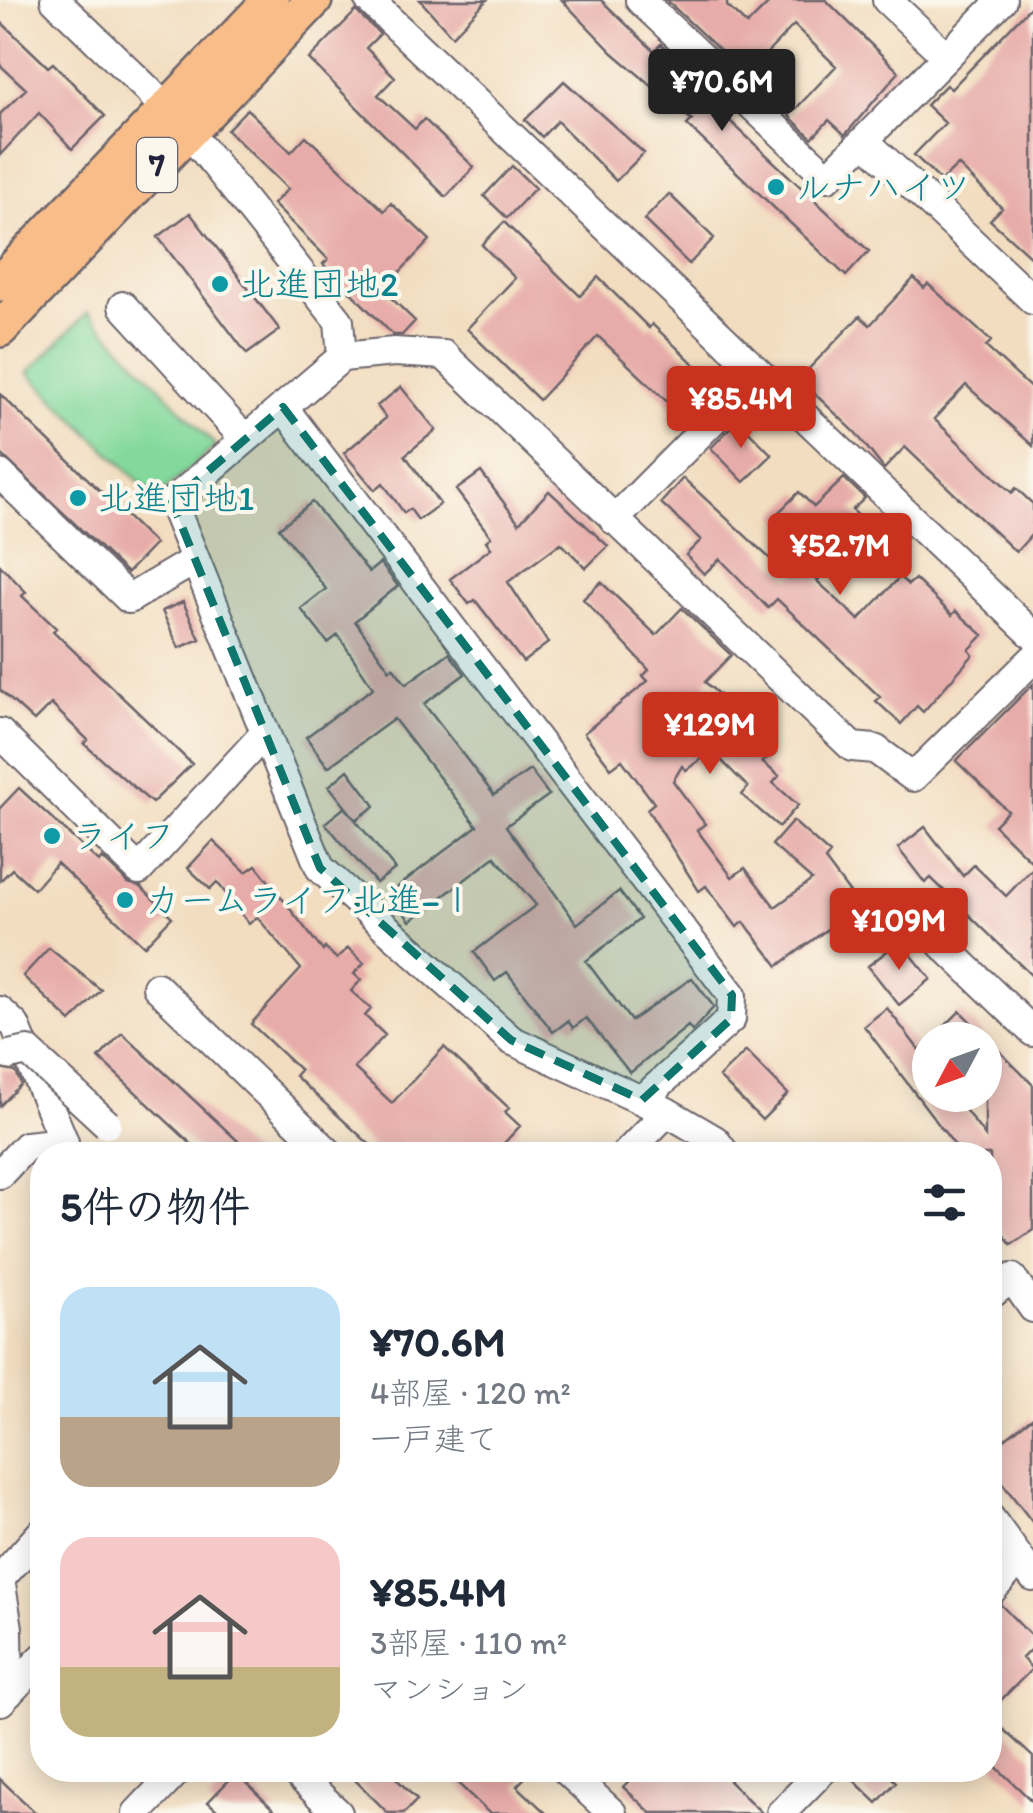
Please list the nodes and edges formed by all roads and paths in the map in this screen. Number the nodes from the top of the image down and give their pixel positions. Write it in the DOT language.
graph roads {
  1 [pos="55,0"];
  2 [pos="271,0"];
  3 [pos="314,0"];
  4 [pos="369,0"];
  5 [pos="640,0"];
  6 [pos="887,0"];
  7 [pos="1002,0"];
  8 [pos="946,56"];
  9 [pos="176,122"];
  10 [pos="865,140"];
  11 [pos="0,283"];
  12 [pos="1033,300"];
  13 [pos="123,306"];
  14 [pos="0,329"];
  15 [pos="342,357"];
  16 [pos="757,376"];
  17 [pos="283,407"];
  18 [pos="245,440"];
  19 [pos="0,474"];
  20 [pos="614,520"];
  21 [pos="195,560"];
  22 [pos="1033,635"];
  23 [pos="1033,659"];
  24 [pos="0,733"];
  25 [pos="265,733"];
  26 [pos="926,929"];
  27 [pos="156,988"];
  28 [pos="0,1011"];
  29 [pos="1033,1032"];
  30 [pos="8,1055"];
  31 [pos="654,1106"];
  32 [pos="107,1124"];
  33 [pos="64,1142"];
  34 [pos="316,1142"];
  35 [pos="633,1142"];
  36 [pos="716,1142"];
  37 [pos="30,1146"];
  38 [pos="0,1174"];
  39 [pos="1002,1286"];
  40 [pos="1033,1308"];
  41 [pos="1002,1534"];
  42 [pos="30,1545"];
  43 [pos="1027,1568"];
  44 [pos="0,1579"];
  45 [pos="1002,1584"];
  46 [pos="4,1632"];
  47 [pos="30,1671"];
  48 [pos="4,1698"];
  49 [pos="167,1782"];
  50 [pos="306,1782"];
  51 [pos="579,1782"];
  52 [pos="812,1782"];
  53 [pos="137,1813"];
  54 [pos="338,1813"];
  55 [pos="612,1813"];
  56 [pos="782,1813"];
  1 -- 9 [label="street"];
  2 -- 9 [label="main road, 7"];
  3 -- 9 [label="main road, 7"];
  4 -- 16 [label="street"];
  5 -- 10 [label="street"];
  6 -- 8 [label="street"];
  7 -- 8 [label="street"];
  8 -- 10 [label="street"];
  9 -- 11 [label="main road, 7"];
  9 -- 14 [label="main road, 7"];
  9 -- 15 [label="street"];
  10 -- 12 [label="street"];
  13 -- 18 [label="street"];
  15 -- 17 [label="street"];
  15 -- 20 [label="street"];
  16 -- 20 [label="street"];
  16 -- 22 [label="street"];
  17 -- 18 [label="street"];
  17 -- 31 [label="street"];
  18 -- 21 [label="street"];
  19 -- 21 [label="street"];
  20 -- 23 [label="street"];
  21 -- 25 [label="street"];
  24 -- 25 [label="street"];
  25 -- 31 [label="street"];
  26 -- 29 [label="street"];
  27 -- 34 [label="street"];
  28 -- 33 [label="street"];
  30 -- 32 [label="street, bridge"];
  31 -- 35 [label="street"];
  31 -- 36 [label="street"];
  37 -- 38 [label="street"];
  39 -- 40 [label="street"];
  41 -- 43 [label="street"];
  42 -- 44 [label="street"];
  43 -- 45 [label="street"];
  44 -- 46 [label="street"];
  46 -- 48 [label="street"];
  47 -- 48 [label="street"];
  49 -- 53 [label="street"];
  50 -- 54 [label="street"];
  51 -- 55 [label="street"];
  52 -- 56 [label="street"];
}
